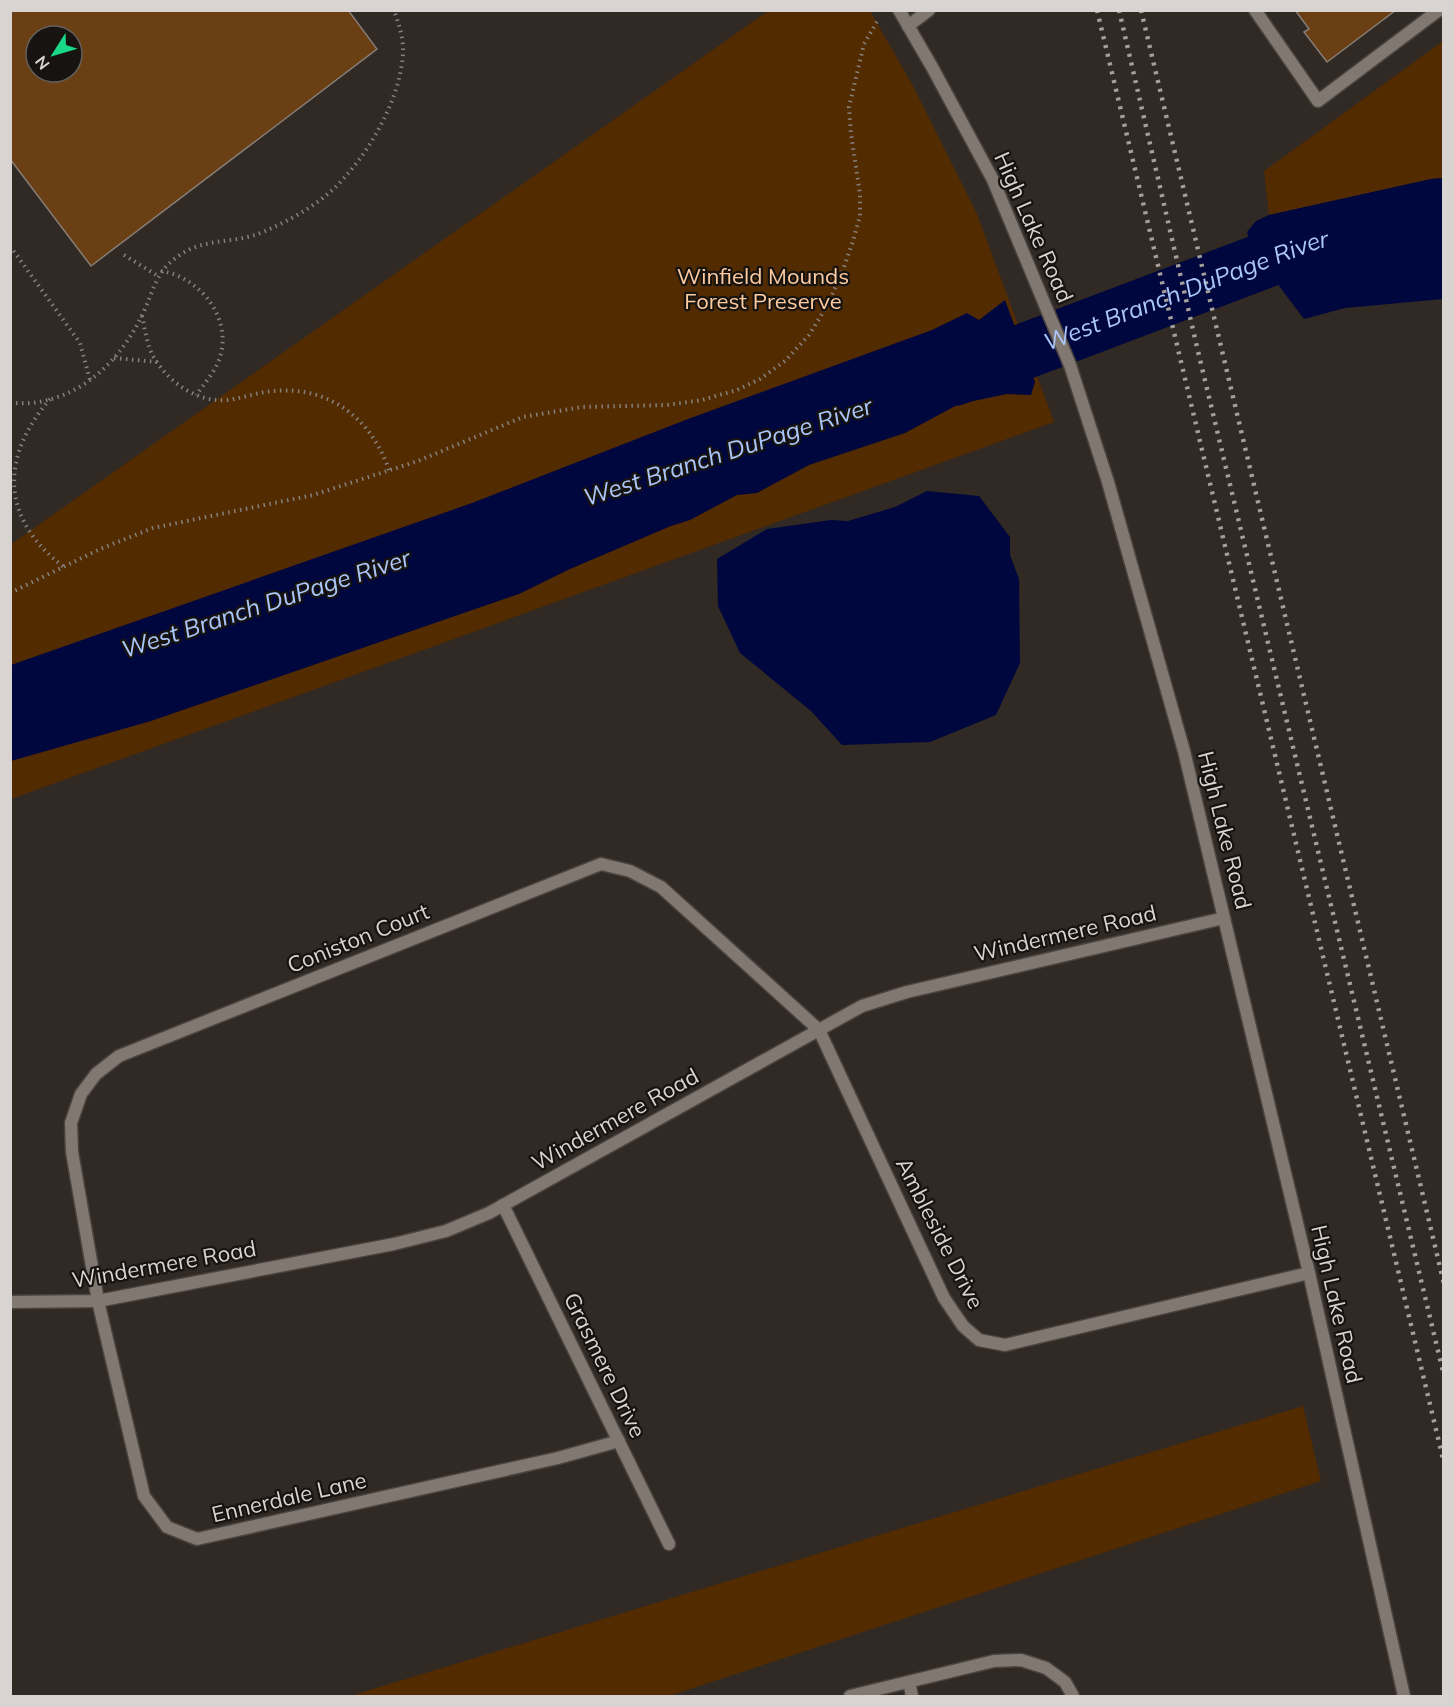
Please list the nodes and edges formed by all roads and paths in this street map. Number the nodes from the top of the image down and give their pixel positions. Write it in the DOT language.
graph roads {
  1 [pos="394,10"];
  2 [pos="899,10"];
  3 [pos="929,10"];
  4 [pos="1255,10"];
  5 [pos="1439,10"];
  6 [pos="875,24"];
  7 [pos="908,27"];
  8 [pos="10,246"];
  9 [pos="124,255"];
  10 [pos="159,273"];
  11 [pos="142,316"];
  12 [pos="114,358"];
  13 [pos="158,362"];
  14 [pos="90,381"];
  15 [pos="196,395"];
  16 [pos="50,398"];
  17 [pos="10,404"];
  18 [pos="389,470"];
  19 [pos="64,567"];
  20 [pos="10,593"];
  21 [pos="1224,918"];
  22 [pos="819,1030"];
  23 [pos="503,1205"];
  24 [pos="1309,1274"];
  25 [pos="98,1301"];
  26 [pos="10,1302"];
  27 [pos="620,1441"];
  28 [pos="669,1544"];
  29 [pos="909,1682"];
  30 [pos="850,1696"];
  31 [pos="912,1696"];
  32 [pos="1073,1696"];
  33 [pos="1404,1696"];
  1 -- 10 [label="path"];
  2 -- 7 [label="street, High Lake Road"];
  3 -- 7 [label="street"];
  4 -- 5 [label="street"];
  6 -- 18 [label="path"];
  7 -- 21 [label="street, High Lake Road"];
  8 -- 14 [label="path"];
  9 -- 10 [label="path"];
  10 -- 11 [label="path"];
  10 -- 15 [label="path"];
  11 -- 12 [label="path"];
  11 -- 13 [label="path"];
  12 -- 13 [label="path"];
  12 -- 14 [label="path"];
  13 -- 15 [label="path"];
  14 -- 16 [label="path"];
  15 -- 18 [label="path"];
  16 -- 17 [label="path"];
  16 -- 19 [label="path"];
  18 -- 19 [label="path"];
  19 -- 20 [label="path"];
  21 -- 22 [label="street, Windermere Road"];
  21 -- 24 [label="street, High Lake Road"];
  22 -- 23 [label="street, Windermere Road"];
  22 -- 24 [label="street, Ambleside Drive"];
  22 -- 25 [label="street, Coniston Court"];
  23 -- 25 [label="street, Windermere Road"];
  23 -- 27 [label="street, Grasmere Drive"];
  24 -- 33 [label="street, High Lake Road"];
  25 -- 26 [label="street, Windermere Road"];
  25 -- 27 [label="street, Ennerdale Lane"];
  27 -- 28 [label="street, Grasmere Drive"];
  29 -- 30 [label="street"];
  29 -- 31 [label="street"];
  29 -- 32 [label="street"];
}
